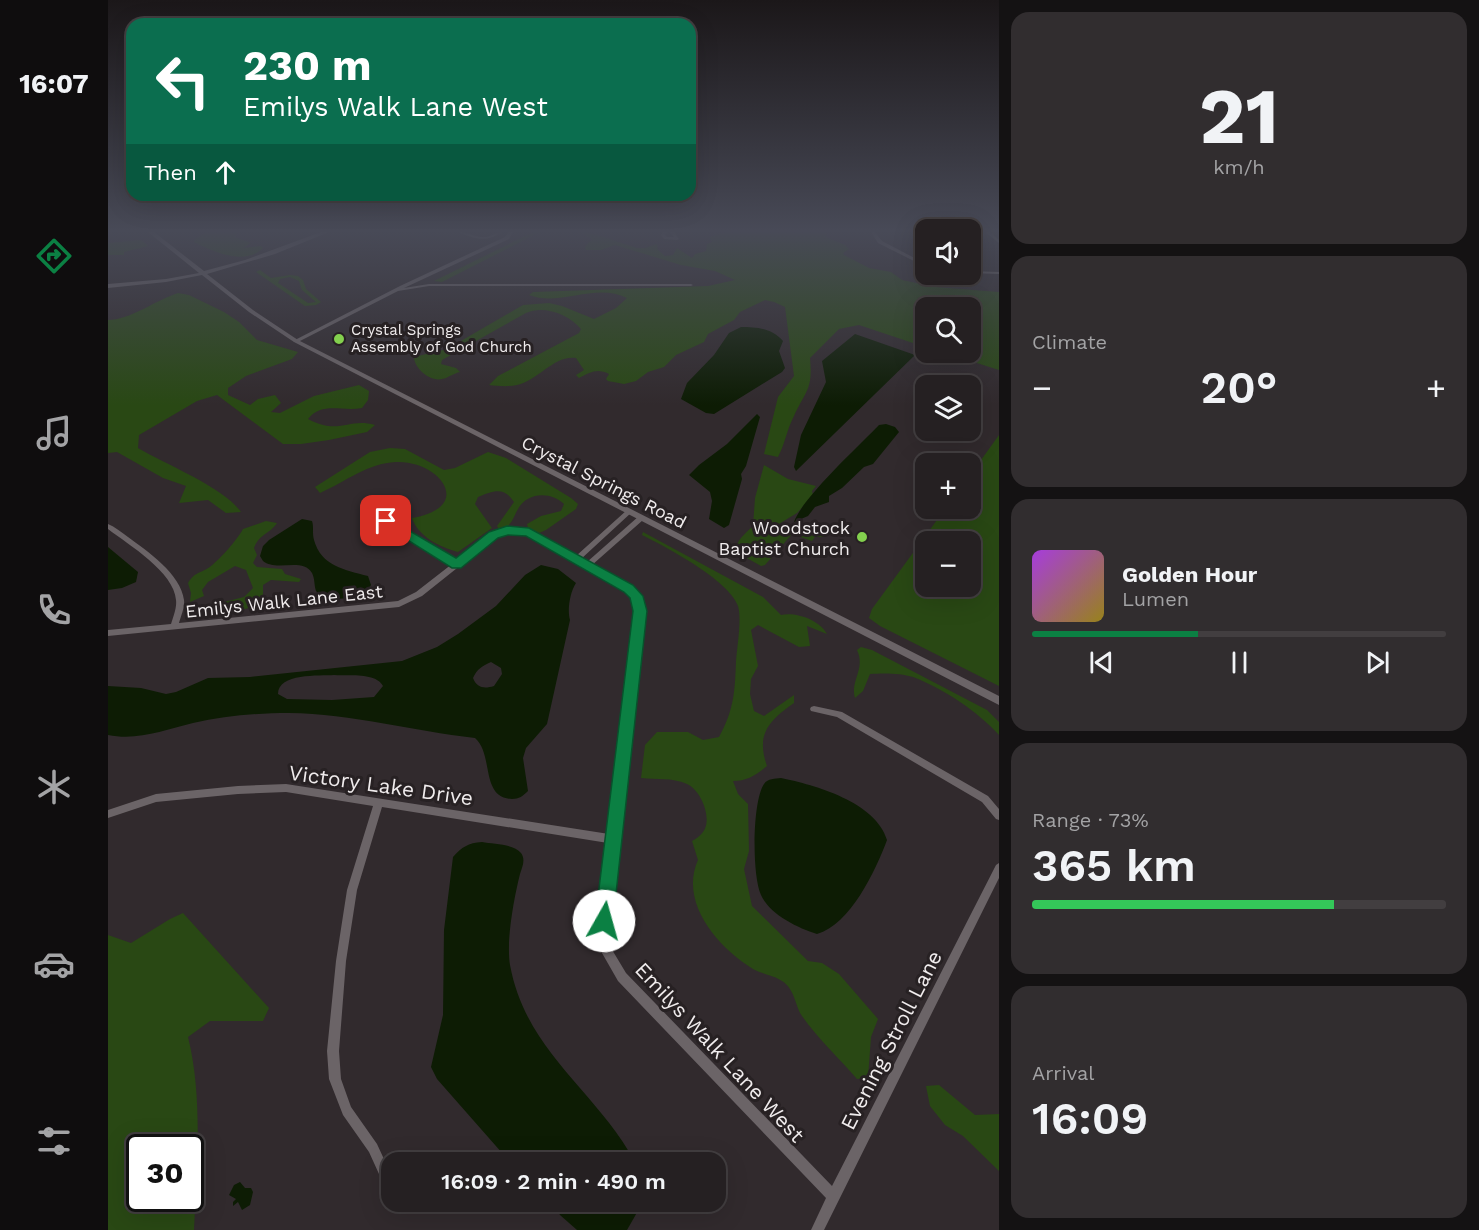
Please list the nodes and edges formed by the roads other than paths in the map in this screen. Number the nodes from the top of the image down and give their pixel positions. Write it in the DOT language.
graph roads {
  1 [pos="224,289"];
  2 [pos="403,289"];
  3 [pos="399,290"];
  4 [pos="296,341"];
  5 [pos="629,512"];
  6 [pos="641,518"];
  7 [pos="386,521"];
  8 [pos="108,526"];
  9 [pos="577,559"];
  10 [pos="457,564"];
  11 [pos="588,566"];
  12 [pos="174,627"];
  13 [pos="108,633"];
  14 [pos="999,702"];
  15 [pos="814,709"];
  16 [pos="380,802"];
  17 [pos="108,814"];
  18 [pos="999,816"];
  19 [pos="614,839"];
  20 [pos="999,868"];
  21 [pos="381,1166"];
  22 [pos="834,1197"];
  23 [pos="817,1230"];
  1 -- 4 [label="street, Crystal Springs Road"];
  2 -- 3 [label="street"];
  3 -- 4 [label="street"];
  4 -- 5 [label="street, Crystal Springs Road"];
  5 -- 6 [label="street, Crystal Springs Road"];
  5 -- 9 [label="street"];
  6 -- 11 [label="street"];
  6 -- 14 [label="street, Crystal Springs Road"];
  7 -- 10 [label="street"];
  8 -- 12 [label="street"];
  9 -- 10 [label="street, Emilys Walk Lane East"];
  9 -- 11 [label="street, Emilys Walk Lane West"];
  10 -- 12 [label="street, Emilys Walk Lane East"];
  11 -- 19 [label="street, Emilys Walk Lane West"];
  12 -- 13 [label="street, Emilys Walk Lane East"];
  15 -- 18 [label="street"];
  16 -- 17 [label="street, Victory Lake Drive"];
  16 -- 19 [label="street, Victory Lake Drive"];
  16 -- 21 [label="street"];
  19 -- 22 [label="street, Emilys Walk Lane West"];
  20 -- 22 [label="street, Evening Stroll Lane"];
  22 -- 23 [label="street, Evening Stroll Lane"];
}
